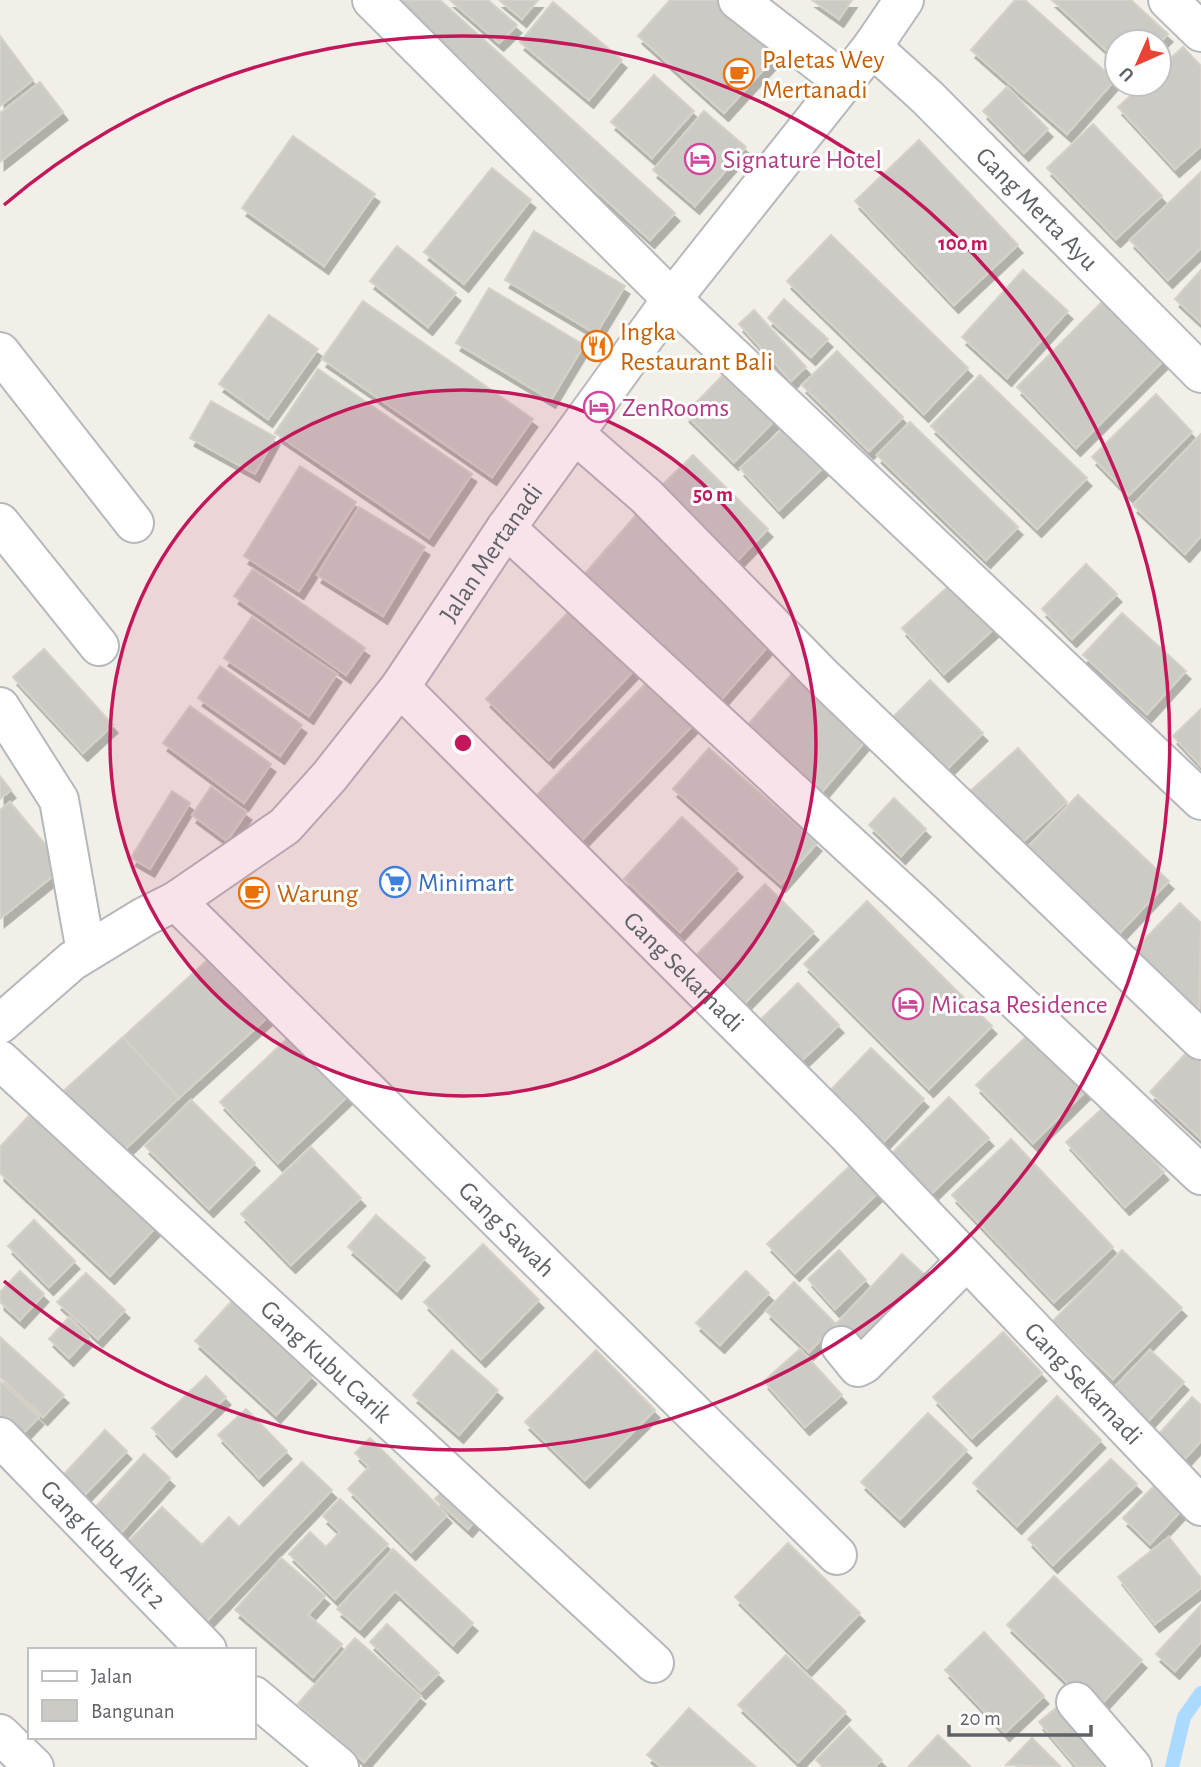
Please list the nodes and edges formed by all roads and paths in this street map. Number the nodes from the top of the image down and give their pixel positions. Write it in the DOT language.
graph roads {
  1 [pos="372,0"];
  2 [pos="738,0"];
  3 [pos="904,0"];
  4 [pos="1168,0"];
  5 [pos="1201,32"];
  6 [pos="872,47"];
  7 [pos="845,82"];
  8 [pos="672,299"];
  9 [pos="0,352"];
  10 [pos="1201,373"];
  11 [pos="576,435"];
  12 [pos="0,523"];
  13 [pos="134,523"];
  14 [pos="506,528"];
  15 [pos="99,646"];
  16 [pos="400,687"];
  17 [pos="0,707"];
  18 [pos="1201,800"];
  19 [pos="176,901"];
  20 [pos="86,952"];
  21 [pos="0,1024"];
  22 [pos="1201,1040"];
  23 [pos="0,1060"];
  24 [pos="1201,1175"];
  25 [pos="966,1261"];
  26 [pos="841,1346"];
  27 [pos="0,1437"];
  28 [pos="1201,1506"];
  29 [pos="837,1555"];
  30 [pos="205,1648"];
  31 [pos="654,1663"];
  32 [pos="256,1698"];
  33 [pos="1076,1702"];
  34 [pos="0,1734"];
  35 [pos="34,1767"];
  36 [pos="339,1767"];
  37 [pos="1132,1767"];
  1 -- 8 [label="street"];
  2 -- 7 [label="street"];
  3 -- 6 [label="street, Jalan Mertanadi"];
  4 -- 5 [label="street"];
  6 -- 7 [label="street, Jalan Mertanadi"];
  6 -- 10 [label="street, Gang Merta Ayu"];
  7 -- 8 [label="street, Jalan Mertanadi"];
  8 -- 11 [label="street, Jalan Mertanadi"];
  8 -- 18 [label="street"];
  9 -- 13 [label="street"];
  11 -- 14 [label="street, Jalan Mertanadi"];
  11 -- 22 [label="street"];
  12 -- 15 [label="street"];
  14 -- 16 [label="street, Jalan Mertanadi"];
  14 -- 24 [label="street"];
  16 -- 19 [label="street, Jalan Mertanadi"];
  16 -- 25 [label="street, Gang Sekarnadi"];
  17 -- 20 [label="street"];
  19 -- 20 [label="street, Jalan Mertanadi"];
  19 -- 29 [label="street, Gang Sawah"];
  20 -- 21 [label="street, Jalan Mertanadi"];
  23 -- 31 [label="street, Gang Kubu Carik"];
  25 -- 26 [label="street"];
  25 -- 28 [label="street, Gang Sekarnadi"];
  27 -- 30 [label="street, Gang Kubu Alit 2"];
  32 -- 36 [label="street"];
  33 -- 37 [label="street"];
  34 -- 35 [label="street"];
}
